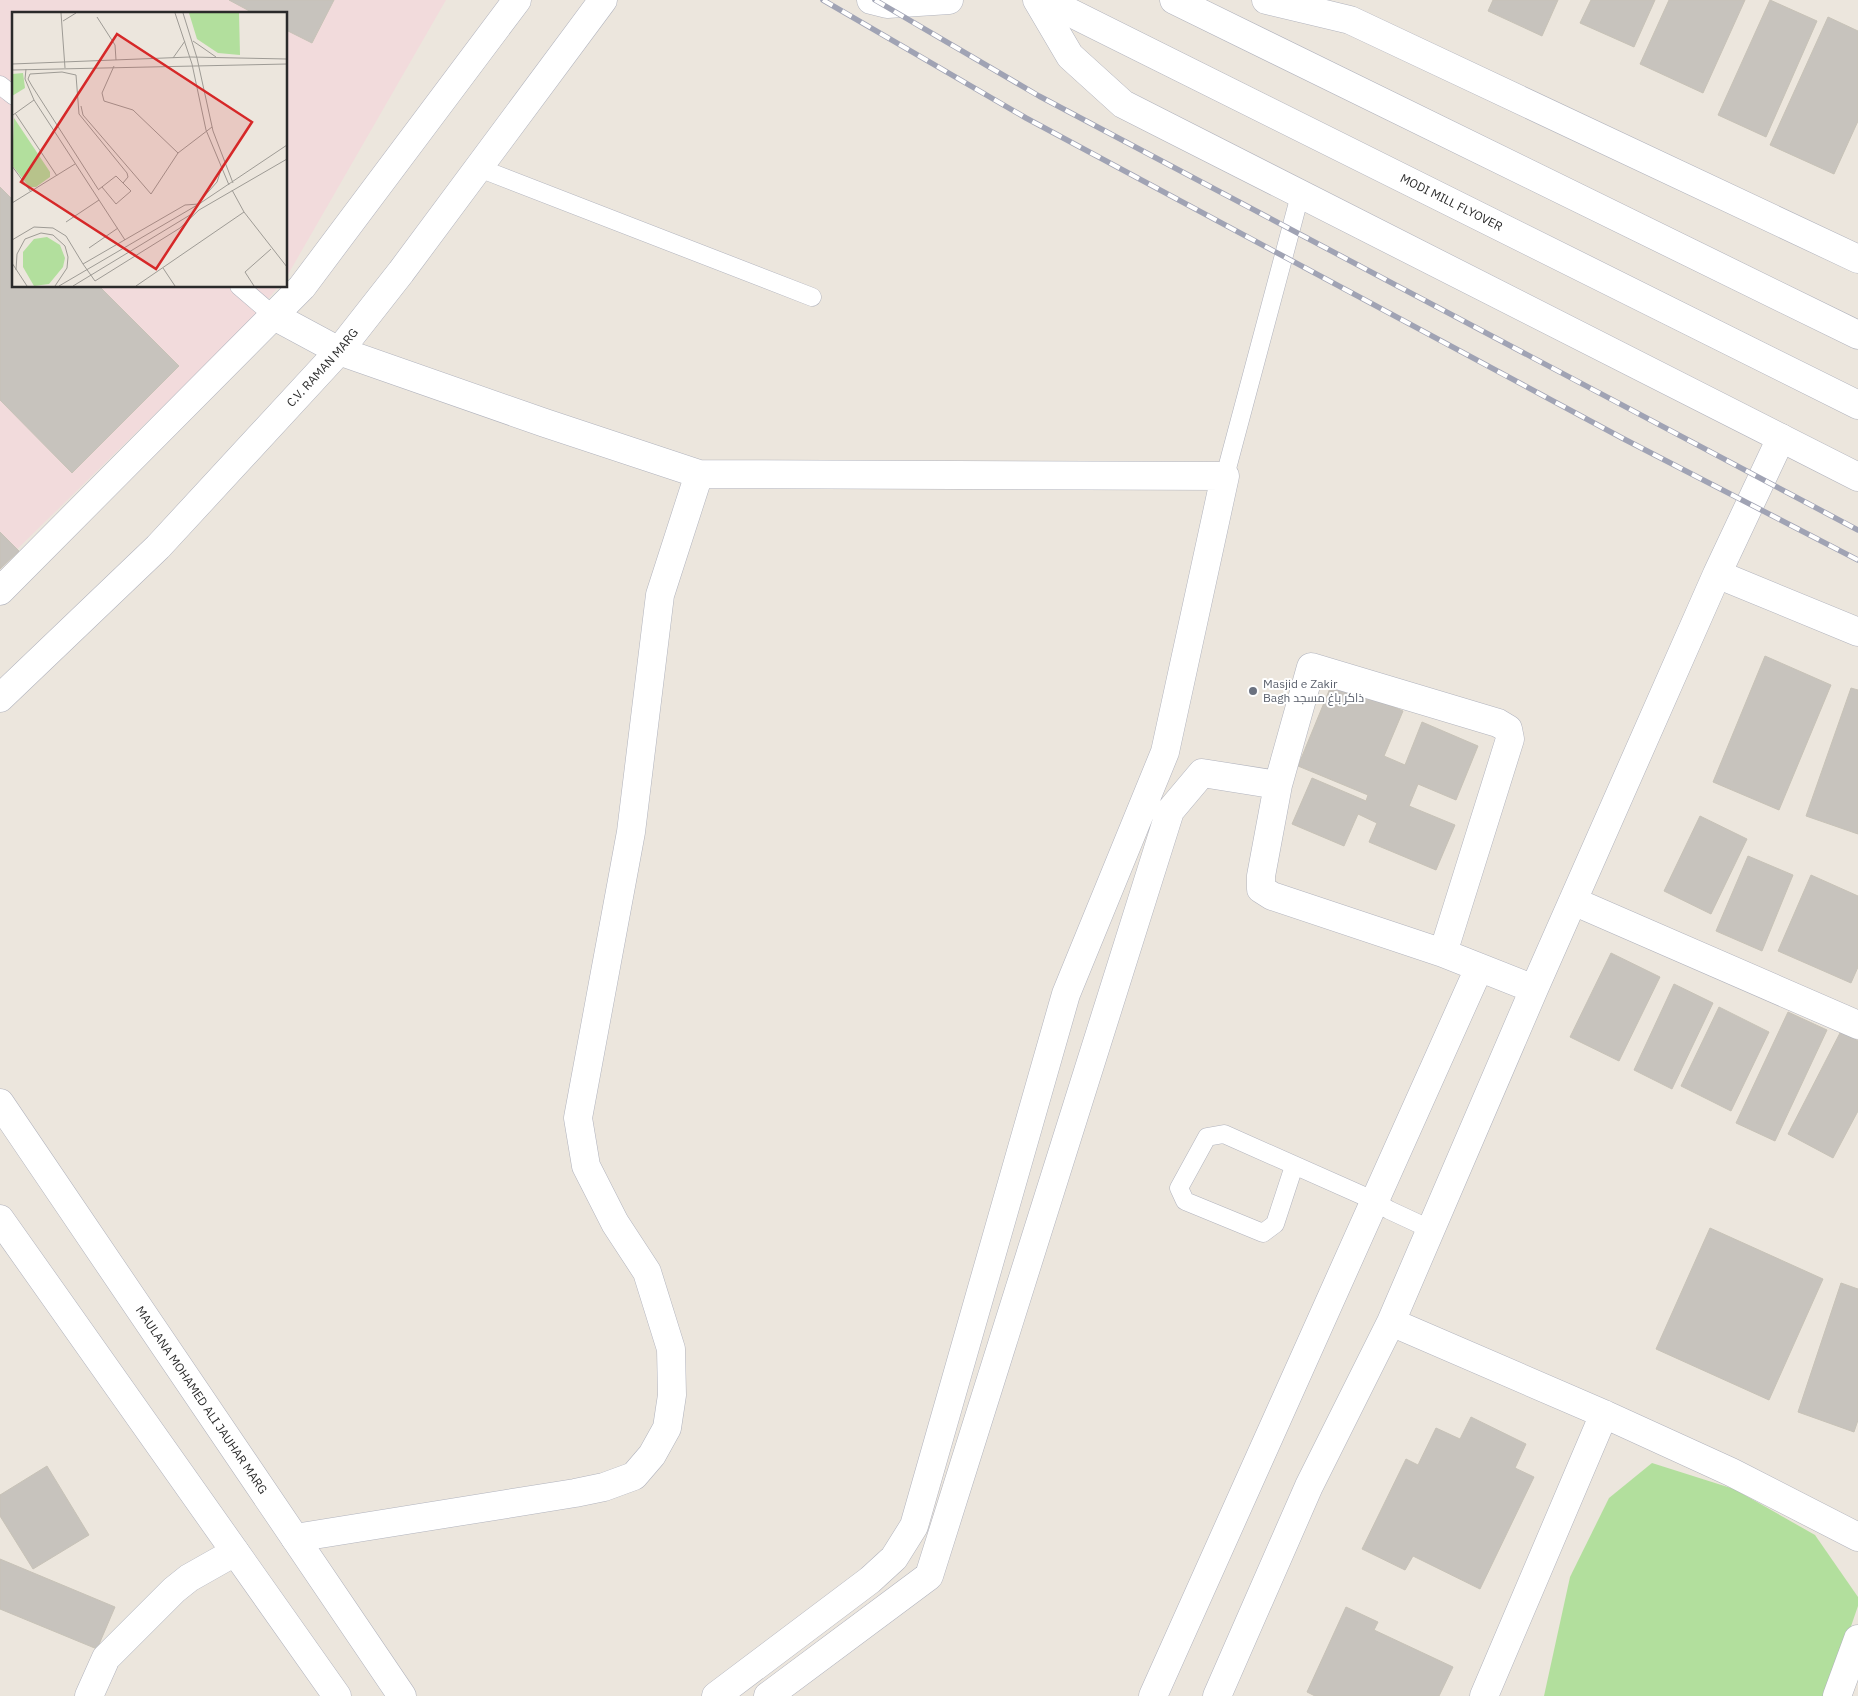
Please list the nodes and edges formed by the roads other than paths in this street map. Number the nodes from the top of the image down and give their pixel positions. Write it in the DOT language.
graph roads {
  1 [pos="517,0"];
  2 [pos="603,0"];
  3 [pos="872,0"];
  4 [pos="949,0"];
  5 [pos="1037,0"];
  6 [pos="1045,0"];
  7 [pos="1174,0"];
  8 [pos="1266,0"];
  9 [pos="0,85"];
  10 [pos="12,94"];
  11 [pos="479,168"];
  12 [pos="1300,195"];
  13 [pos="1858,259"];
  14 [pos="241,288"];
  15 [pos="812,297"];
  16 [pos="274,316"];
  17 [pos="1858,336"];
  18 [pos="339,352"];
  19 [pos="1858,405"];
  20 [pos="1781,438"];
  21 [pos="699,474"];
  22 [pos="1225,476"];
  23 [pos="1858,478"];
  24 [pos="1717,574"];
  25 [pos="0,592"];
  26 [pos="1858,632"];
  27 [pos="0,698"];
  28 [pos="1278,785"];
  29 [pos="1573,901"];
  30 [pos="1443,953"];
  31 [pos="1479,968"];
  32 [pos="1534,989"];
  33 [pos="1858,1026"];
  34 [pos="0,1103"];
  35 [pos="1294,1166"];
  36 [pos="1375,1201"];
  37 [pos="0,1220"];
  38 [pos="1430,1229"];
  39 [pos="1391,1322"];
  40 [pos="1604,1414"];
  41 [pos="1858,1537"];
  42 [pos="295,1538"];
  43 [pos="235,1552"];
  44 [pos="1858,1639"];
  45 [pos="89,1696"];
  46 [pos="337,1696"];
  47 [pos="402,1696"];
  48 [pos="716,1696"];
  49 [pos="768,1696"];
  50 [pos="1153,1696"];
  51 [pos="1217,1696"];
  52 [pos="1484,1696"];
  53 [pos="1836,1696"];
  1 -- 16 [label="street"];
  2 -- 11 [label="street, C.V. RAMAN MARG"];
  3 -- 4 [label="street"];
  5 -- 12 [label="street"];
  6 -- 19 [label="street, MODI MILL FLYOVER"];
  7 -- 17 [label="street"];
  8 -- 13 [label="street"];
  9 -- 10 [label="lane"];
  11 -- 15 [label="lane"];
  11 -- 18 [label="street, C.V. RAMAN MARG"];
  12 -- 20 [label="street"];
  12 -- 22 [label="lane"];
  14 -- 16 [label="lane"];
  16 -- 18 [label="street"];
  16 -- 25 [label="street"];
  18 -- 21 [label="street"];
  18 -- 27 [label="street, C.V. RAMAN MARG"];
  20 -- 23 [label="street"];
  20 -- 24 [label="street"];
  21 -- 22 [label="street"];
  21 -- 42 [label="street"];
  22 -- 48 [label="street"];
  24 -- 26 [label="street"];
  24 -- 29 [label="street"];
  28 -- 30 [label="street"];
  28 -- 30 [label="street"];
  28 -- 49 [label="street"];
  29 -- 32 [label="street"];
  29 -- 33 [label="street"];
  30 -- 31 [label="street"];
  31 -- 32 [label="street"];
  31 -- 36 [label="street"];
  32 -- 38 [label="street"];
  34 -- 42 [label="street, MAULANA MOHAMED ALI JAUHAR MARG"];
  35 -- 35 [label="lane"];
  35 -- 36 [label="lane"];
  36 -- 38 [label="lane"];
  36 -- 50 [label="street"];
  37 -- 43 [label="street"];
  38 -- 39 [label="street"];
  39 -- 40 [label="street"];
  39 -- 51 [label="street"];
  40 -- 41 [label="street"];
  40 -- 52 [label="street"];
  42 -- 47 [label="street, MAULANA MOHAMED ALI JAUHAR MARG"];
  43 -- 45 [label="street"];
  43 -- 46 [label="street"];
  44 -- 53 [label="street"];
}
